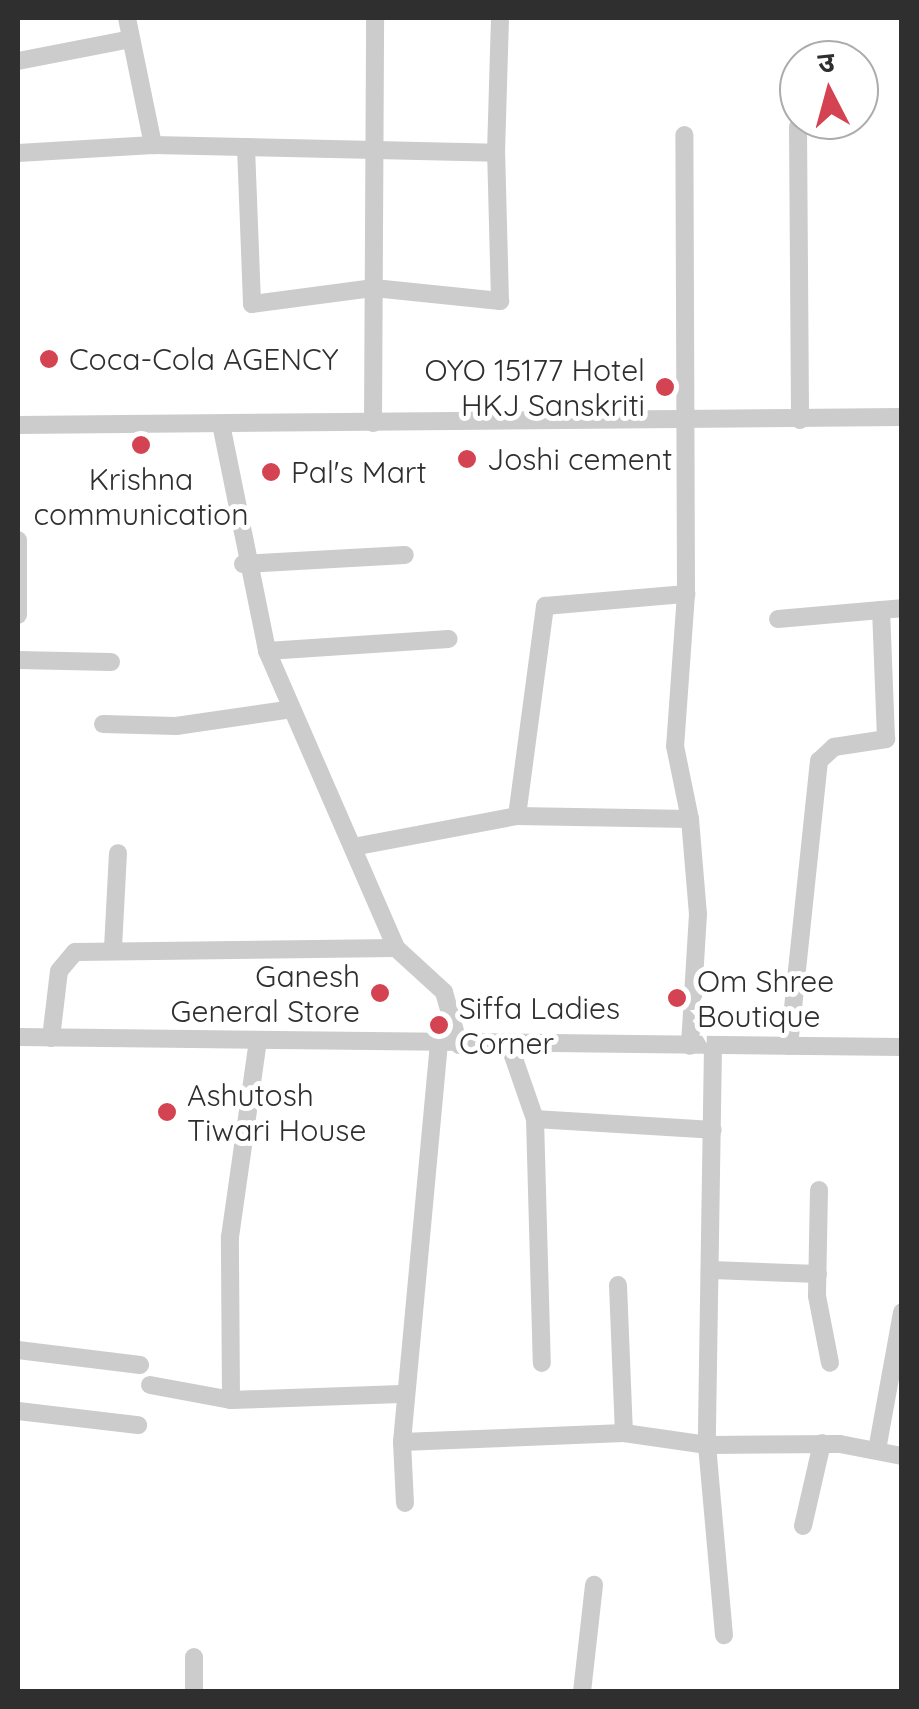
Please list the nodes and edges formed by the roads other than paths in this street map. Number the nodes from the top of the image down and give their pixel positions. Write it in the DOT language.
graph roads {
  1 [pos="126,18"];
  2 [pos="375,18"];
  3 [pos="500,18"];
  4 [pos="126,40"];
  5 [pos="18,60"];
  6 [pos="684,135"];
  7 [pos="798,140"];
  8 [pos="153,145"];
  9 [pos="246,147"];
  10 [pos="372,149"];
  11 [pos="18,153"];
  12 [pos="496,153"];
  13 [pos="374,288"];
  14 [pos="687,417"];
  15 [pos="902,418"];
  16 [pos="800,420"];
  17 [pos="373,423"];
  18 [pos="18,426"];
  19 [pos="222,429"];
  20 [pos="18,540"];
  21 [pos="404,556"];
  22 [pos="243,564"];
  23 [pos="686,594"];
  24 [pos="902,608"];
  25 [pos="880,610"];
  26 [pos="18,615"];
  27 [pos="778,618"];
  28 [pos="450,639"];
  29 [pos="267,651"];
  30 [pos="18,660"];
  31 [pos="111,662"];
  32 [pos="292,709"];
  33 [pos="103,724"];
  34 [pos="516,816"];
  35 [pos="690,819"];
  36 [pos="353,847"];
  37 [pos="118,853"];
  38 [pos="113,948"];
  39 [pos="396,948"];
  40 [pos="18,1037"];
  41 [pos="52,1038"];
  42 [pos="258,1040"];
  43 [pos="439,1043"];
  44 [pos="459,1044"];
  45 [pos="690,1046"];
  46 [pos="713,1046"];
  47 [pos="789,1046"];
  48 [pos="510,1047"];
  49 [pos="902,1047"];
  50 [pos="535,1119"];
  51 [pos="713,1130"];
  52 [pos="819,1190"];
  53 [pos="712,1270"];
  54 [pos="818,1274"];
  55 [pos="618,1286"];
  56 [pos="902,1312"];
  57 [pos="18,1350"];
  58 [pos="542,1362"];
  59 [pos="830,1363"];
  60 [pos="140,1364"];
  61 [pos="150,1385"];
  62 [pos="401,1394"];
  63 [pos="231,1400"];
  64 [pos="18,1411"];
  65 [pos="138,1425"];
  66 [pos="624,1433"];
  67 [pos="402,1442"];
  68 [pos="822,1442"];
  69 [pos="707,1444"];
  70 [pos="877,1450"];
  71 [pos="902,1456"];
  72 [pos="405,1503"];
  73 [pos="803,1526"];
  74 [pos="594,1584"];
  75 [pos="724,1635"];
  76 [pos="194,1657"];
  77 [pos="194,1692"];
  78 [pos="582,1692"];
  1 -- 4 [label="street"];
  2 -- 10 [label="street"];
  3 -- 12 [label="street"];
  4 -- 5 [label="street"];
  4 -- 8 [label="street"];
  6 -- 14 [label="street"];
  7 -- 16 [label="street"];
  8 -- 9 [label="street"];
  8 -- 11 [label="street"];
  9 -- 10 [label="street"];
  9 -- 13 [label="street"];
  10 -- 12 [label="street"];
  10 -- 13 [label="street"];
  12 -- 13 [label="street"];
  13 -- 17 [label="street"];
  14 -- 16 [label="street"];
  14 -- 17 [label="street"];
  14 -- 23 [label="street"];
  15 -- 16 [label="street"];
  17 -- 19 [label="street"];
  18 -- 19 [label="street"];
  19 -- 22 [label="street"];
  20 -- 26 [label="street"];
  21 -- 22 [label="street"];
  22 -- 29 [label="street"];
  23 -- 34 [label="street"];
  23 -- 35 [label="street"];
  24 -- 25 [label="street"];
  25 -- 27 [label="street"];
  25 -- 47 [label="street"];
  28 -- 29 [label="street"];
  29 -- 32 [label="street"];
  30 -- 31 [label="street"];
  32 -- 33 [label="street"];
  32 -- 36 [label="street"];
  34 -- 35 [label="street"];
  34 -- 36 [label="street"];
  35 -- 45 [label="street"];
  36 -- 39 [label="street"];
  37 -- 38 [label="street"];
  38 -- 39 [label="street"];
  38 -- 41 [label="street"];
  39 -- 44 [label="street"];
  40 -- 41 [label="street"];
  41 -- 42 [label="street"];
  42 -- 43 [label="street"];
  42 -- 63 [label="street"];
  43 -- 44 [label="street"];
  43 -- 62 [label="street"];
  44 -- 48 [label="street"];
  45 -- 46 [label="street"];
  45 -- 48 [label="street"];
  46 -- 47 [label="street"];
  46 -- 51 [label="street"];
  47 -- 49 [label="street"];
  48 -- 50 [label="street"];
  50 -- 51 [label="street"];
  50 -- 58 [label="street"];
  51 -- 53 [label="street"];
  52 -- 54 [label="street"];
  53 -- 54 [label="street"];
  53 -- 69 [label="street"];
  54 -- 59 [label="street"];
  55 -- 66 [label="street"];
  56 -- 70 [label="street"];
  57 -- 60 [label="street"];
  61 -- 63 [label="street"];
  62 -- 63 [label="street"];
  62 -- 67 [label="street"];
  64 -- 65 [label="street"];
  66 -- 67 [label="street"];
  66 -- 69 [label="street"];
  67 -- 72 [label="street"];
  68 -- 69 [label="street"];
  68 -- 70 [label="street"];
  68 -- 73 [label="street"];
  69 -- 75 [label="street"];
  70 -- 71 [label="street"];
  74 -- 78 [label="street"];
  76 -- 77 [label="street"];
}
